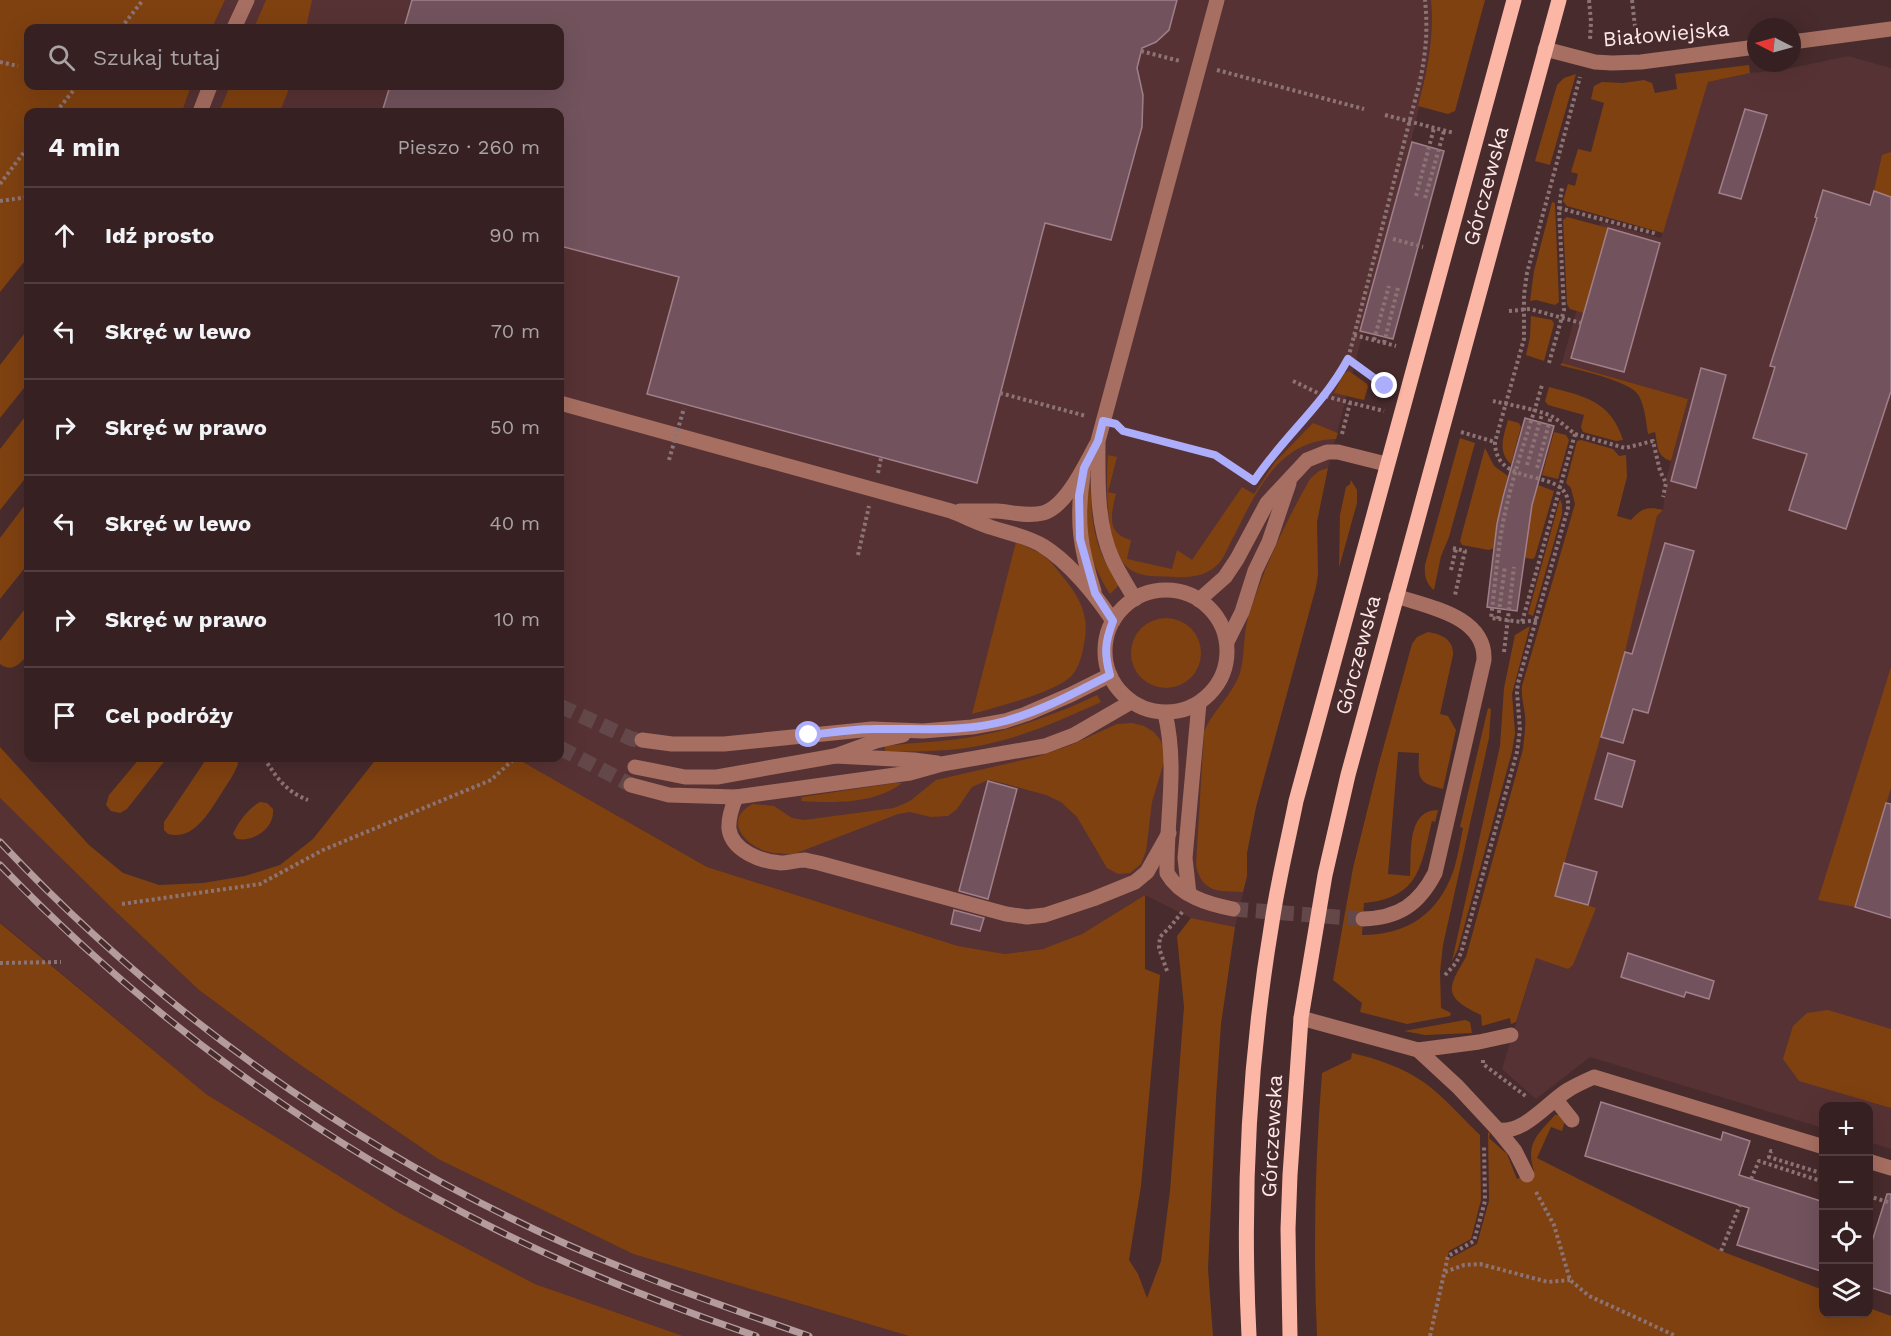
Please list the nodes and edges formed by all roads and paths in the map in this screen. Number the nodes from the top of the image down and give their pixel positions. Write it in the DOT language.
graph roads {
  1 [pos="143,0"];
  2 [pos="246,0"];
  3 [pos="1217,0"];
  4 [pos="1425,0"];
  5 [pos="1514,0"];
  6 [pos="1559,0"];
  7 [pos="1589,0"];
  8 [pos="1632,0"];
  9 [pos="124,24"];
  10 [pos="236,24"];
  11 [pos="1891,29"];
  12 [pos="1801,41"];
  13 [pos="1638,45"];
  14 [pos="1589,47"];
  15 [pos="1747,48"];
  16 [pos="1545,49"];
  17 [pos="1141,51"];
  18 [pos="0,62"];
  19 [pos="18,66"];
  20 [pos="1200,66"];
  21 [pos="1582,70"];
  22 [pos="73,90"];
  23 [pos="208,90"];
  24 [pos="59,108"];
  25 [pos="202,108"];
  26 [pos="1364,110"];
  27 [pos="1385,115"];
  28 [pos="1408,121"];
  29 [pos="1434,128"];
  30 [pos="1443,131"];
  31 [pos="1454,134"];
  32 [pos="24,152"];
  33 [pos="0,184"];
  34 [pos="1562,187"];
  35 [pos="1416,196"];
  36 [pos="24,198"];
  37 [pos="1425,198"];
  38 [pos="0,201"];
  39 [pos="1559,208"];
  40 [pos="1657,234"];
  41 [pos="1393,239"];
  42 [pos="1423,247"];
  43 [pos="1389,286"];
  44 [pos="1398,288"];
  45 [pos="1524,310"];
  46 [pos="1509,311"];
  47 [pos="1562,318"];
  48 [pos="1581,323"];
  49 [pos="1354,335"];
  50 [pos="1374,340"];
  51 [pos="1384,343"];
  52 [pos="1396,346"];
  53 [pos="1348,359"];
  54 [pos="1549,363"];
  55 [pos="1293,381"];
  56 [pos="1542,385"];
  57 [pos="1385,386"];
  58 [pos="1000,393"];
  59 [pos="1324,396"];
  60 [pos="1493,401"];
  61 [pos="1350,403"];
  62 [pos="564,404"];
  63 [pos="1506,404"];
  64 [pos="684,408"];
  65 [pos="1385,412"];
  66 [pos="1535,412"];
  67 [pos="1542,414"];
  68 [pos="1551,416"];
  69 [pos="1103,421"];
  70 [pos="1459,432"];
  71 [pos="1575,434"];
  72 [pos="1341,438"];
  73 [pos="1098,441"];
  74 [pos="1495,442"];
  75 [pos="669,460"];
  76 [pos="1386,464"];
  77 [pos="1527,465"];
  78 [pos="1084,468"];
  79 [pos="1537,468"];
  80 [pos="1516,472"];
  81 [pos="1290,480"];
  82 [pos="1559,487"];
  83 [pos="1663,496"];
  84 [pos="951,511"];
  85 [pos="1504,566"];
  86 [pos="1514,567"];
  87 [pos="1451,570"];
  88 [pos="1095,593"];
  89 [pos="1455,595"];
  90 [pos="1396,596"];
  91 [pos="1135,599"];
  92 [pos="1199,600"];
  93 [pos="1498,619"];
  94 [pos="1508,620"];
  95 [pos="1537,620"];
  96 [pos="1113,621"];
  97 [pos="1522,622"];
  98 [pos="1227,642"];
  99 [pos="1504,656"];
  100 [pos="1110,675"];
  101 [pos="1131,702"];
  102 [pos="1199,703"];
  103 [pos="1165,713"];
  104 [pos="923,730"];
  105 [pos="642,740"];
  106 [pos="835,756"];
  107 [pos="267,762"];
  108 [pos="511,762"];
  109 [pos="942,764"];
  110 [pos="635,767"];
  111 [pos="631,786"];
  112 [pos="736,797"];
  113 [pos="308,800"];
  114 [pos="1169,833"];
  115 [pos="1189,894"];
  116 [pos="122,904"];
  117 [pos="1233,909"];
  118 [pos="1363,919"];
  119 [pos="61,962"];
  120 [pos="0,963"];
  121 [pos="1167,971"];
  122 [pos="1445,975"];
  123 [pos="1301,1018"];
  124 [pos="1511,1035"];
  125 [pos="1479,1042"];
  126 [pos="1418,1050"];
  127 [pos="1530,1100"];
  128 [pos="1556,1100"];
  129 [pos="1572,1120"];
  130 [pos="1498,1130"];
  131 [pos="1484,1144"];
  132 [pos="1819,1145"];
  133 [pos="1781,1154"];
  134 [pos="1873,1162"];
  135 [pos="1891,1168"];
  136 [pos="1819,1172"];
  137 [pos="1527,1174"];
  138 [pos="1751,1179"];
  139 [pos="1819,1180"];
  140 [pos="1873,1197"];
  141 [pos="1891,1203"];
  142 [pos="1740,1205"];
  143 [pos="1721,1251"];
  144 [pos="1445,1272"];
  145 [pos="1570,1280"];
  146 [pos="1249,1336"];
  147 [pos="1290,1336"];
  148 [pos="1430,1336"];
  149 [pos="1676,1336"];
  1 -- 9 [label="path"];
  2 -- 10 [label="street"];
  3 -- 20 [label="street"];
  4 -- 28 [label="path"];
  5 -- 76 [label="main road, Górczewska"];
  6 -- 16 [label="main road, Górczewska"];
  7 -- 14 [label="path"];
  8 -- 13 [label="path"];
  11 -- 12 [label="street"];
  15 -- 16 [label="street, Białowiejska"];
  16 -- 90 [label="main road, Górczewska"];
  17 -- 20 [label="path"];
  18 -- 19 [label="path"];
  20 -- 26 [label="path"];
  20 -- 69 [label="street"];
  21 -- 45 [label="path"];
  22 -- 24 [label="path"];
  23 -- 25 [label="street"];
  27 -- 28 [label="path"];
  28 -- 29 [label="path"];
  28 -- 49 [label="path"];
  29 -- 30 [label="path"];
  29 -- 35 [label="path"];
  30 -- 31 [label="path"];
  30 -- 37 [label="path"];
  32 -- 33 [label="path"];
  34 -- 39 [label="path"];
  36 -- 38 [label="path"];
  39 -- 40 [label="path"];
  39 -- 47 [label="path"];
  41 -- 42 [label="path"];
  43 -- 50 [label="path"];
  44 -- 51 [label="path"];
  45 -- 46 [label="path"];
  45 -- 47 [label="path"];
  45 -- 63 [label="path"];
  47 -- 48 [label="path"];
  47 -- 54 [label="path"];
  49 -- 50 [label="path"];
  49 -- 53 [label="path"];
  50 -- 51 [label="path"];
  51 -- 52 [label="path"];
  53 -- 57 [label="path"];
  53 -- 59 [label="path"];
  55 -- 59 [label="path"];
  56 -- 66 [label="path"];
  58 -- 69 [label="path"];
  59 -- 61 [label="path"];
  59 -- 69 [label="path"];
  60 -- 63 [label="path"];
  61 -- 65 [label="path"];
  61 -- 72 [label="path"];
  62 -- 84 [label="street"];
  63 -- 66 [label="path"];
  63 -- 74 [label="path"];
  64 -- 75 [label="path, bridge"];
  66 -- 67 [label="path"];
  66 -- 80 [label="path"];
  67 -- 68 [label="path"];
  67 -- 77 [label="path"];
  68 -- 71 [label="path"];
  68 -- 79 [label="path"];
  69 -- 73 [label="street"];
  70 -- 74 [label="path"];
  71 -- 82 [label="path"];
  71 -- 83 [label="path"];
  73 -- 78 [label="street"];
  73 -- 91 [label="street"];
  74 -- 80 [label="path"];
  76 -- 81 [label="street"];
  76 -- 146 [label="main road, Górczewska"];
  78 -- 84 [label="street"];
  78 -- 88 [label="street"];
  80 -- 82 [label="path"];
  80 -- 93 [label="path"];
  81 -- 92 [label="street"];
  81 -- 98 [label="street"];
  82 -- 95 [label="path"];
  82 -- 97 [label="path"];
  84 -- 88 [label="street"];
  85 -- 93 [label="path"];
  86 -- 94 [label="path"];
  87 -- 89 [label="path"];
  88 -- 96 [label="street"];
  90 -- 118 [label="street"];
  90 -- 123 [label="main road, Górczewska"];
  91 -- 92 [label="street"];
  91 -- 96 [label="street"];
  92 -- 98 [label="street"];
  93 -- 94 [label="path"];
  94 -- 97 [label="path"];
  94 -- 99 [label="path"];
  95 -- 97 [label="path"];
  95 -- 122 [label="path"];
  96 -- 100 [label="street"];
  98 -- 102 [label="street"];
  100 -- 101 [label="street"];
  100 -- 104 [label="street"];
  101 -- 103 [label="street"];
  101 -- 109 [label="street"];
  102 -- 103 [label="street"];
  102 -- 115 [label="street"];
  103 -- 114 [label="street"];
  104 -- 105 [label="street"];
  104 -- 106 [label="street"];
  106 -- 109 [label="street"];
  106 -- 110 [label="street"];
  107 -- 113 [label="path"];
  108 -- 116 [label="path"];
  109 -- 112 [label="street"];
  111 -- 112 [label="street"];
  112 -- 114 [label="street"];
  114 -- 115 [label="street"];
  115 -- 117 [label="street"];
  115 -- 121 [label="path"];
  119 -- 120 [label="path"];
  123 -- 126 [label="street"];
  123 -- 147 [label="main road, Górczewska"];
  124 -- 125 [label="street"];
  125 -- 126 [label="street"];
  125 -- 127 [label="path"];
  126 -- 130 [label="street"];
  128 -- 129 [label="street"];
  128 -- 130 [label="street"];
  128 -- 132 [label="street"];
  130 -- 137 [label="street"];
  131 -- 144 [label="path"];
  133 -- 136 [label="path"];
  134 -- 135 [label="street"];
  137 -- 145 [label="path"];
  138 -- 139 [label="path"];
  140 -- 141 [label="path"];
  142 -- 143 [label="path"];
  144 -- 145 [label="path"];
  144 -- 148 [label="path"];
  145 -- 149 [label="path"];
}
